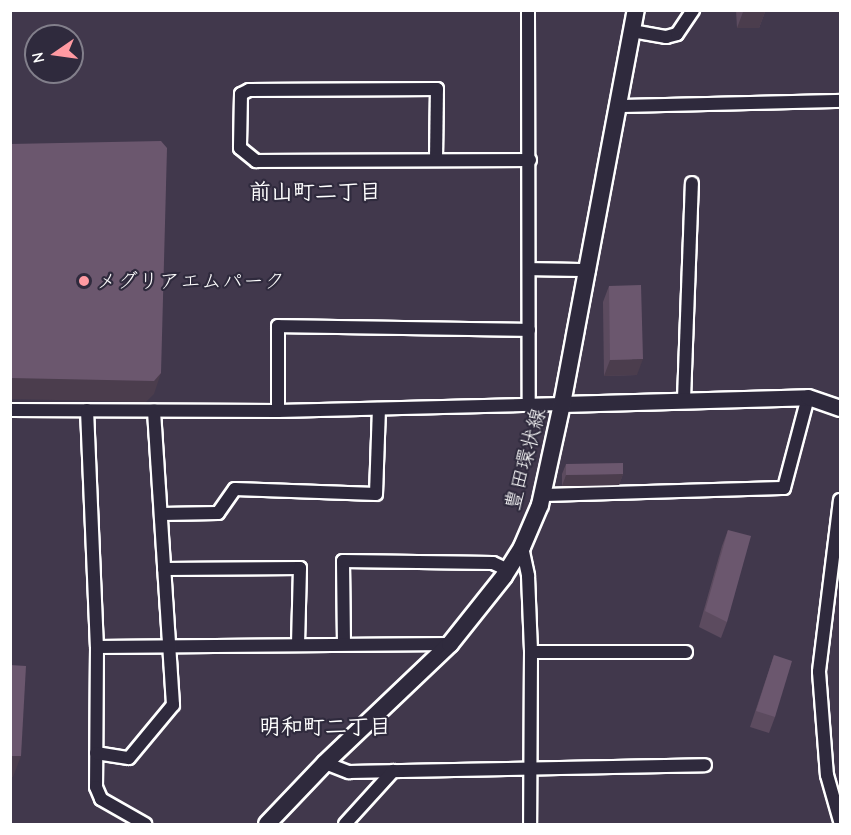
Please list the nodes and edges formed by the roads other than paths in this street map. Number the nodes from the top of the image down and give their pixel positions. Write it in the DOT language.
graph roads {
  1 [pos="528,10"];
  2 [pos="636,10"];
  3 [pos="693,10"];
  4 [pos="632,31"];
  5 [pos="840,101"];
  6 [pos="618,106"];
  7 [pos="436,159"];
  8 [pos="530,160"];
  9 [pos="692,183"];
  10 [pos="530,269"];
  11 [pos="589,270"];
  12 [pos="529,330"];
  13 [pos="808,397"];
  14 [pos="684,399"];
  15 [pos="562,404"];
  16 [pos="529,405"];
  17 [pos="840,408"];
  18 [pos="10,410"];
  19 [pos="87,410"];
  20 [pos="379,410"];
  21 [pos="154,411"];
  22 [pos="278,411"];
  23 [pos="542,495"];
  24 [pos="840,500"];
  25 [pos="161,514"];
  26 [pos="522,547"];
  27 [pos="164,568"];
  28 [pos="508,570"];
  29 [pos="298,644"];
  30 [pos="344,644"];
  31 [pos="450,644"];
  32 [pos="97,647"];
  33 [pos="170,647"];
  34 [pos="531,652"];
  35 [pos="686,652"];
  36 [pos="96,753"];
  37 [pos="325,763"];
  38 [pos="705,765"];
  39 [pos="531,768"];
  40 [pos="393,771"];
  41 [pos="131,821"];
  42 [pos="840,821"];
  43 [pos="145,825"];
  44 [pos="267,825"];
  45 [pos="345,825"];
  46 [pos="530,825"];
  1 -- 8 [label="street"];
  2 -- 4 [label="main road, 豊田環状線"];
  3 -- 4 [label="street"];
  4 -- 6 [label="main road, 豊田環状線"];
  5 -- 6 [label="street"];
  6 -- 11 [label="main road, 豊田環状線"];
  7 -- 7 [label="street"];
  7 -- 8 [label="street"];
  8 -- 10 [label="street"];
  9 -- 14 [label="street"];
  10 -- 11 [label="street"];
  10 -- 12 [label="street"];
  11 -- 15 [label="main road, 豊田環状線"];
  12 -- 16 [label="street"];
  12 -- 22 [label="street"];
  13 -- 14 [label="street"];
  13 -- 17 [label="street"];
  13 -- 23 [label="street"];
  14 -- 15 [label="street"];
  15 -- 16 [label="street"];
  15 -- 23 [label="main road, 豊田環状線"];
  16 -- 20 [label="street"];
  18 -- 19 [label="street"];
  19 -- 21 [label="street"];
  19 -- 32 [label="street"];
  20 -- 22 [label="street"];
  20 -- 25 [label="street"];
  21 -- 22 [label="street"];
  21 -- 25 [label="street"];
  23 -- 26 [label="main road, 豊田環状線"];
  24 -- 42 [label="street"];
  25 -- 27 [label="street"];
  26 -- 28 [label="main road, 豊田環状線"];
  26 -- 34 [label="street"];
  27 -- 29 [label="street"];
  27 -- 33 [label="street"];
  28 -- 30 [label="street"];
  28 -- 31 [label="main road, 豊田環状線"];
  29 -- 30 [label="street"];
  29 -- 33 [label="street"];
  30 -- 31 [label="street"];
  31 -- 37 [label="main road, 豊田環状線"];
  32 -- 33 [label="street"];
  32 -- 36 [label="street"];
  33 -- 36 [label="street"];
  34 -- 35 [label="street"];
  34 -- 39 [label="street"];
  36 -- 41 [label="street"];
  37 -- 40 [label="street"];
  37 -- 44 [label="main road, 豊田環状線"];
  38 -- 39 [label="street"];
  39 -- 40 [label="street"];
  39 -- 46 [label="street"];
  40 -- 45 [label="street"];
  41 -- 43 [label="street"];
}
